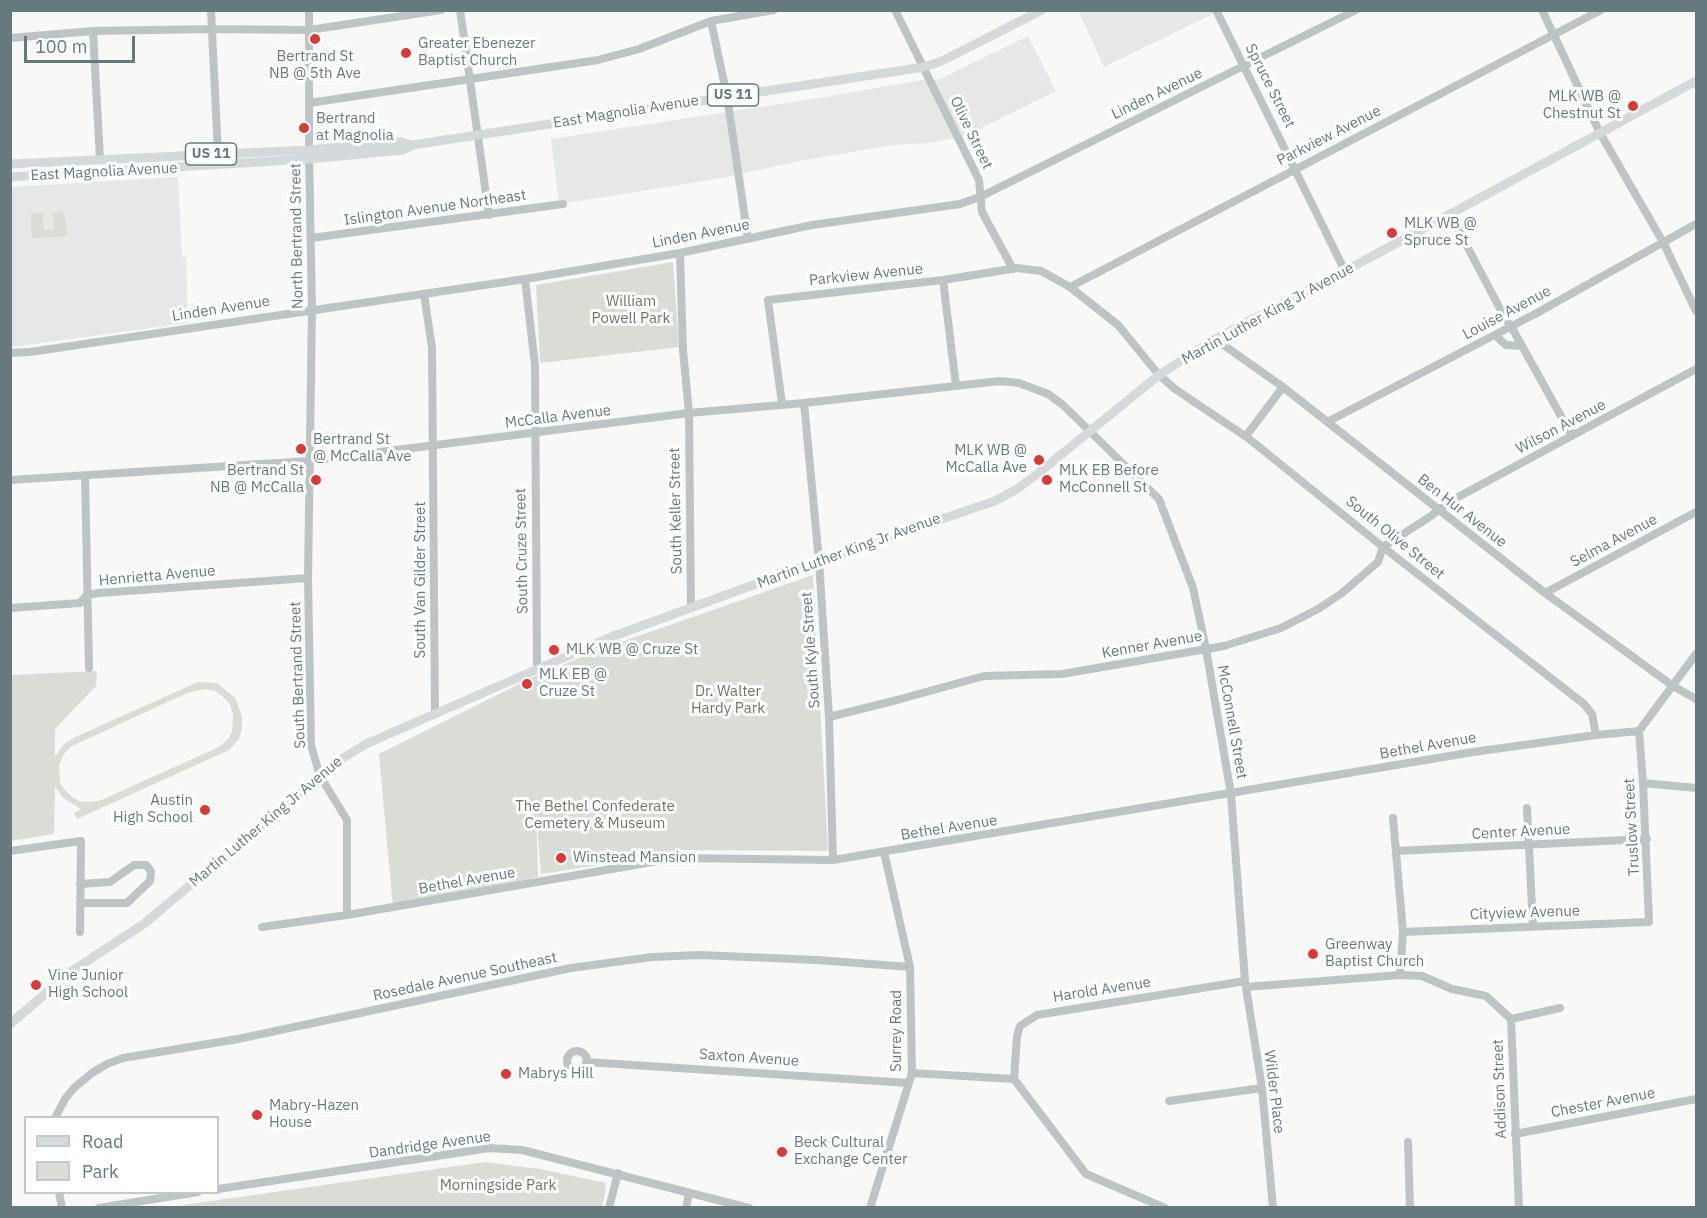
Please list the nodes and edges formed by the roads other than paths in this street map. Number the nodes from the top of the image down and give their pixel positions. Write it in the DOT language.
graph roads {
  1 [pos="211,10"];
  2 [pos="309,10"];
  3 [pos="441,10"];
  4 [pos="460,10"];
  5 [pos="774,10"];
  6 [pos="895,10"];
  7 [pos="1042,10"];
  8 [pos="1216,10"];
  9 [pos="1356,10"];
  10 [pos="1542,10"];
  11 [pos="1601,10"];
  12 [pos="711,21"];
  13 [pos="212,29"];
  14 [pos="309,30"];
  15 [pos="93,32"];
  16 [pos="1554,35"];
  17 [pos="10,38"];
  18 [pos="1245,66"];
  19 [pos="924,67"];
  20 [pos="470,79"];
  21 [pos="1696,81"];
  22 [pos="727,96"];
  23 [pos="309,104"];
  24 [pos="1600,133"];
  25 [pos="478,134"];
  26 [pos="218,154"];
  27 [pos="309,154"];
  28 [pos="100,160"];
  29 [pos="10,164"];
  30 [pos="1295,169"];
  31 [pos="10,177"];
  32 [pos="982,196"];
  33 [pos="563,204"];
  34 [pos="1450,214"];
  35 [pos="489,215"];
  36 [pos="1696,224"];
  37 [pos="311,238"];
  38 [pos="748,239"];
  39 [pos="1663,242"];
  40 [pos="680,254"];
  41 [pos="1013,269"];
  42 [pos="1346,272"];
  43 [pos="525,279"];
  44 [pos="943,280"];
  45 [pos="1070,287"];
  46 [pos="424,294"];
  47 [pos="312,309"];
  48 [pos="1696,310"];
  49 [pos="1511,326"];
  50 [pos="1494,335"];
  51 [pos="1215,339"];
  52 [pos="1522,346"];
  53 [pos="10,353"];
  54 [pos="1696,369"];
  55 [pos="1159,375"];
  56 [pos="956,386"];
  57 [pos="1284,387"];
  58 [pos="804,403"];
  59 [pos="782,404"];
  60 [pos="689,413"];
  61 [pos="1328,422"];
  62 [pos="1091,432"];
  63 [pos="534,434"];
  64 [pos="1246,436"];
  65 [pos="1572,436"];
  66 [pos="434,447"];
  67 [pos="309,461"];
  68 [pos="85,476"];
  69 [pos="10,480"];
  70 [pos="1439,510"];
  71 [pos="1696,512"];
  72 [pos="1383,547"];
  73 [pos="819,561"];
  74 [pos="308,578"];
  75 [pos="1545,593"];
  76 [pos="87,596"];
  77 [pos="10,608"];
  78 [pos="691,608"];
  79 [pos="1206,649"];
  80 [pos="1696,654"];
  81 [pos="89,668"];
  82 [pos="537,668"];
  83 [pos="1673,686"];
  84 [pos="1696,699"];
  85 [pos="435,713"];
  86 [pos="829,717"];
  87 [pos="1639,730"];
  88 [pos="1596,735"];
  89 [pos="320,776"];
  90 [pos="1644,783"];
  91 [pos="1696,788"];
  92 [pos="1231,794"];
  93 [pos="1527,807"];
  94 [pos="1393,818"];
  95 [pos="1647,839"];
  96 [pos="1529,845"];
  97 [pos="10,851"];
  98 [pos="1396,851"];
  99 [pos="884,852"];
  100 [pos="833,860"];
  101 [pos="80,884"];
  102 [pos="80,903"];
  103 [pos="347,915"];
  104 [pos="1649,922"];
  105 [pos="1533,926"];
  106 [pos="262,927"];
  107 [pos="80,932"];
  108 [pos="1403,932"];
  109 [pos="910,967"];
  110 [pos="1400,975"];
  111 [pos="1245,984"];
  112 [pos="1560,1008"];
  113 [pos="1511,1019"];
  114 [pos="10,1024"];
  115 [pos="586,1062"];
  116 [pos="912,1073"];
  117 [pos="1014,1079"];
  118 [pos="909,1083"];
  119 [pos="1262,1088"];
  120 [pos="1696,1098"];
  121 [pos="1169,1101"];
  122 [pos="56,1116"];
  123 [pos="1515,1134"];
  124 [pos="1408,1142"];
  125 [pos="618,1173"];
  126 [pos="219,1190"];
  127 [pos="689,1193"];
  128 [pos="186,1194"];
  129 [pos="99,1208"];
  130 [pos="609,1208"];
  131 [pos="686,1208"];
  132 [pos="749,1208"];
  133 [pos="870,1208"];
  134 [pos="1165,1208"];
  135 [pos="1274,1208"];
  136 [pos="1410,1208"];
  137 [pos="1519,1208"];
  1 -- 13 [label="street"];
  2 -- 14 [label="street, North Bertrand Street"];
  3 -- 14 [label="street"];
  4 -- 20 [label="street"];
  5 -- 12 [label="street"];
  6 -- 19 [label="street, Olive Street"];
  7 -- 19 [label="main road, East Magnolia Avenue / US 11"];
  8 -- 18 [label="street, Spruce Street"];
  9 -- 18 [label="street, Linden Avenue"];
  10 -- 16 [label="street"];
  11 -- 16 [label="street, Parkview Avenue"];
  12 -- 20 [label="street"];
  12 -- 22 [label="street"];
  13 -- 14 [label="street"];
  13 -- 15 [label="street"];
  13 -- 26 [label="street"];
  14 -- 23 [label="street, North Bertrand Street"];
  15 -- 17 [label="street"];
  15 -- 28 [label="street"];
  16 -- 24 [label="street"];
  16 -- 30 [label="street, Parkview Avenue"];
  18 -- 30 [label="street, Spruce Street"];
  18 -- 32 [label="street, Linden Avenue"];
  19 -- 22 [label="main road, East Magnolia Avenue / US 11"];
  19 -- 32 [label="street, Olive Street"];
  20 -- 23 [label="street"];
  20 -- 25 [label="street"];
  21 -- 24 [label="main road, Martin Luther King Jr Avenue"];
  22 -- 25 [label="main road, East Magnolia Avenue / US 11"];
  22 -- 38 [label="street"];
  23 -- 27 [label="street, North Bertrand Street"];
  24 -- 34 [label="main road, Martin Luther King Jr Avenue"];
  24 -- 39 [label="street"];
  25 -- 27 [label="main road, East Magnolia Avenue / US 11"];
  25 -- 35 [label="street"];
  26 -- 27 [label="main road, East Magnolia Avenue / US 11"];
  26 -- 28 [label="main road, East Magnolia Avenue / US 11"];
  27 -- 31 [label="main road, East Magnolia Avenue"];
  27 -- 37 [label="street, North Bertrand Street"];
  28 -- 29 [label="main road, East Magnolia Avenue / US 11"];
  30 -- 42 [label="street, Spruce Street"];
  30 -- 45 [label="street, Parkview Avenue"];
  32 -- 38 [label="street, Linden Avenue"];
  32 -- 41 [label="street, Olive Street"];
  33 -- 35 [label="street, Islington Avenue Northeast"];
  34 -- 42 [label="main road, Martin Luther King Jr Avenue"];
  34 -- 49 [label="street"];
  35 -- 37 [label="street, Islington Avenue Northeast"];
  36 -- 39 [label="street, Louise Avenue"];
  37 -- 47 [label="street, North Bertrand Street"];
  38 -- 40 [label="street, Linden Avenue"];
  39 -- 48 [label="street"];
  39 -- 49 [label="street, Louise Avenue"];
  40 -- 43 [label="street, Linden Avenue"];
  40 -- 60 [label="street, South Keller Street"];
  41 -- 44 [label="street, Parkview Avenue"];
  41 -- 45 [label="street, Parkview Avenue"];
  42 -- 51 [label="main road, Martin Luther King Jr Avenue"];
  43 -- 46 [label="street, Linden Avenue"];
  43 -- 63 [label="street, South Cruze Street"];
  44 -- 56 [label="street"];
  44 -- 59 [label="street, Parkview Avenue"];
  45 -- 55 [label="street, Parkview Avenue"];
  46 -- 47 [label="street, Linden Avenue"];
  46 -- 66 [label="street, South Van Gilder Street"];
  47 -- 53 [label="street, Linden Avenue"];
  47 -- 67 [label="street, North Bertrand Street"];
  49 -- 50 [label="street, Louise Avenue"];
  49 -- 52 [label="street"];
  50 -- 52 [label="street"];
  50 -- 61 [label="street, Louise Avenue"];
  51 -- 55 [label="main road, Martin Luther King Jr Avenue"];
  51 -- 57 [label="street, Ben Hur Avenue"];
  52 -- 65 [label="street"];
  54 -- 65 [label="street, Wilson Avenue"];
  55 -- 62 [label="main road, Martin Luther King Jr Avenue"];
  55 -- 64 [label="street, South Olive Street"];
  56 -- 58 [label="street, McCalla Avenue"];
  56 -- 62 [label="street, McCalla Avenue"];
  57 -- 61 [label="street, Ben Hur Avenue"];
  57 -- 64 [label="street"];
  58 -- 59 [label="street, McCalla Avenue"];
  58 -- 73 [label="street, South Kyle Street"];
  59 -- 60 [label="street, McCalla Avenue"];
  60 -- 63 [label="street, McCalla Avenue"];
  60 -- 78 [label="street, South Keller Street"];
  61 -- 70 [label="street, Ben Hur Avenue"];
  62 -- 73 [label="main road, Martin Luther King Jr Avenue"];
  62 -- 79 [label="street, McConnell Street"];
  63 -- 66 [label="street, McCalla Avenue"];
  63 -- 82 [label="street, South Cruze Street"];
  64 -- 72 [label="street, South Olive Street"];
  65 -- 70 [label="street, Wilson Avenue"];
  66 -- 67 [label="street, McCalla Avenue"];
  66 -- 85 [label="street, South Van Gilder Street"];
  67 -- 68 [label="street, McCalla Avenue"];
  67 -- 74 [label="street, South Bertrand Street"];
  68 -- 69 [label="street, McCalla Avenue"];
  68 -- 76 [label="street"];
  70 -- 72 [label="street, Kenner Avenue"];
  70 -- 75 [label="street, Ben Hur Avenue"];
  71 -- 75 [label="street, Selma Avenue"];
  72 -- 79 [label="street, Kenner Avenue"];
  72 -- 88 [label="street, South Olive Street"];
  73 -- 78 [label="main road, Martin Luther King Jr Avenue"];
  73 -- 86 [label="street, South Kyle Street"];
  74 -- 76 [label="street, Henrietta Avenue"];
  74 -- 89 [label="street, South Bertrand Street"];
  75 -- 83 [label="street, Ben Hur Avenue"];
  76 -- 77 [label="street, Henrietta Avenue"];
  76 -- 81 [label="street"];
  78 -- 82 [label="main road, Martin Luther King Jr Avenue"];
  79 -- 86 [label="street, Kenner Avenue"];
  79 -- 92 [label="street, McConnell Street"];
  80 -- 83 [label="street"];
  82 -- 85 [label="main road, Martin Luther King Jr Avenue"];
  83 -- 84 [label="street, Ben Hur Avenue"];
  83 -- 87 [label="street"];
  85 -- 89 [label="main road, Martin Luther King Jr Avenue"];
  86 -- 100 [label="street, South Kyle Street"];
  87 -- 88 [label="street, Bethel Avenue"];
  87 -- 90 [label="street, Truslow Street"];
  88 -- 92 [label="street, Bethel Avenue"];
  89 -- 103 [label="street, South Bertrand Street"];
  89 -- 114 [label="main road, Martin Luther King Jr Avenue"];
  90 -- 91 [label="street"];
  90 -- 95 [label="street, Truslow Street"];
  92 -- 99 [label="street, Bethel Avenue"];
  92 -- 111 [label="street, McConnell Street"];
  93 -- 96 [label="street"];
  94 -- 98 [label="street"];
  95 -- 96 [label="street, Center Avenue"];
  95 -- 104 [label="street, Truslow Street"];
  96 -- 98 [label="street, Center Avenue"];
  96 -- 105 [label="street"];
  97 -- 101 [label="street"];
  98 -- 108 [label="street"];
  99 -- 100 [label="street, Bethel Avenue"];
  99 -- 109 [label="street, Surrey Road"];
  100 -- 103 [label="street, Bethel Avenue"];
  101 -- 102 [label="street"];
  101 -- 102 [label="street"];
  102 -- 107 [label="street"];
  103 -- 106 [label="street, Bethel Avenue"];
  104 -- 105 [label="street, Cityview Avenue"];
  105 -- 108 [label="street, Cityview Avenue"];
  108 -- 110 [label="street"];
  109 -- 116 [label="street, Surrey Road"];
  109 -- 122 [label="street, Rosedale Avenue Southeast"];
  110 -- 111 [label="street, Addison Street"];
  110 -- 113 [label="street, Addison Street"];
  111 -- 117 [label="street, Harold Avenue"];
  111 -- 119 [label="street, Wilder Place"];
  112 -- 113 [label="street"];
  113 -- 123 [label="street, Addison Street"];
  115 -- 118 [label="street, Saxton Avenue"];
  116 -- 117 [label="street"];
  116 -- 118 [label="street, Surrey Road"];
  117 -- 134 [label="street"];
  118 -- 133 [label="street, Surrey Road"];
  119 -- 121 [label="street"];
  119 -- 135 [label="street, Wilder Place"];
  120 -- 123 [label="street, Chester Avenue"];
  123 -- 137 [label="street, Addison Street"];
  124 -- 136 [label="street"];
  125 -- 126 [label="street, Dandridge Avenue"];
  125 -- 127 [label="street, Dandridge Avenue"];
  125 -- 130 [label="street"];
  127 -- 131 [label="street"];
  127 -- 132 [label="street, Dandridge Avenue"];
  128 -- 129 [label="street"];
}
